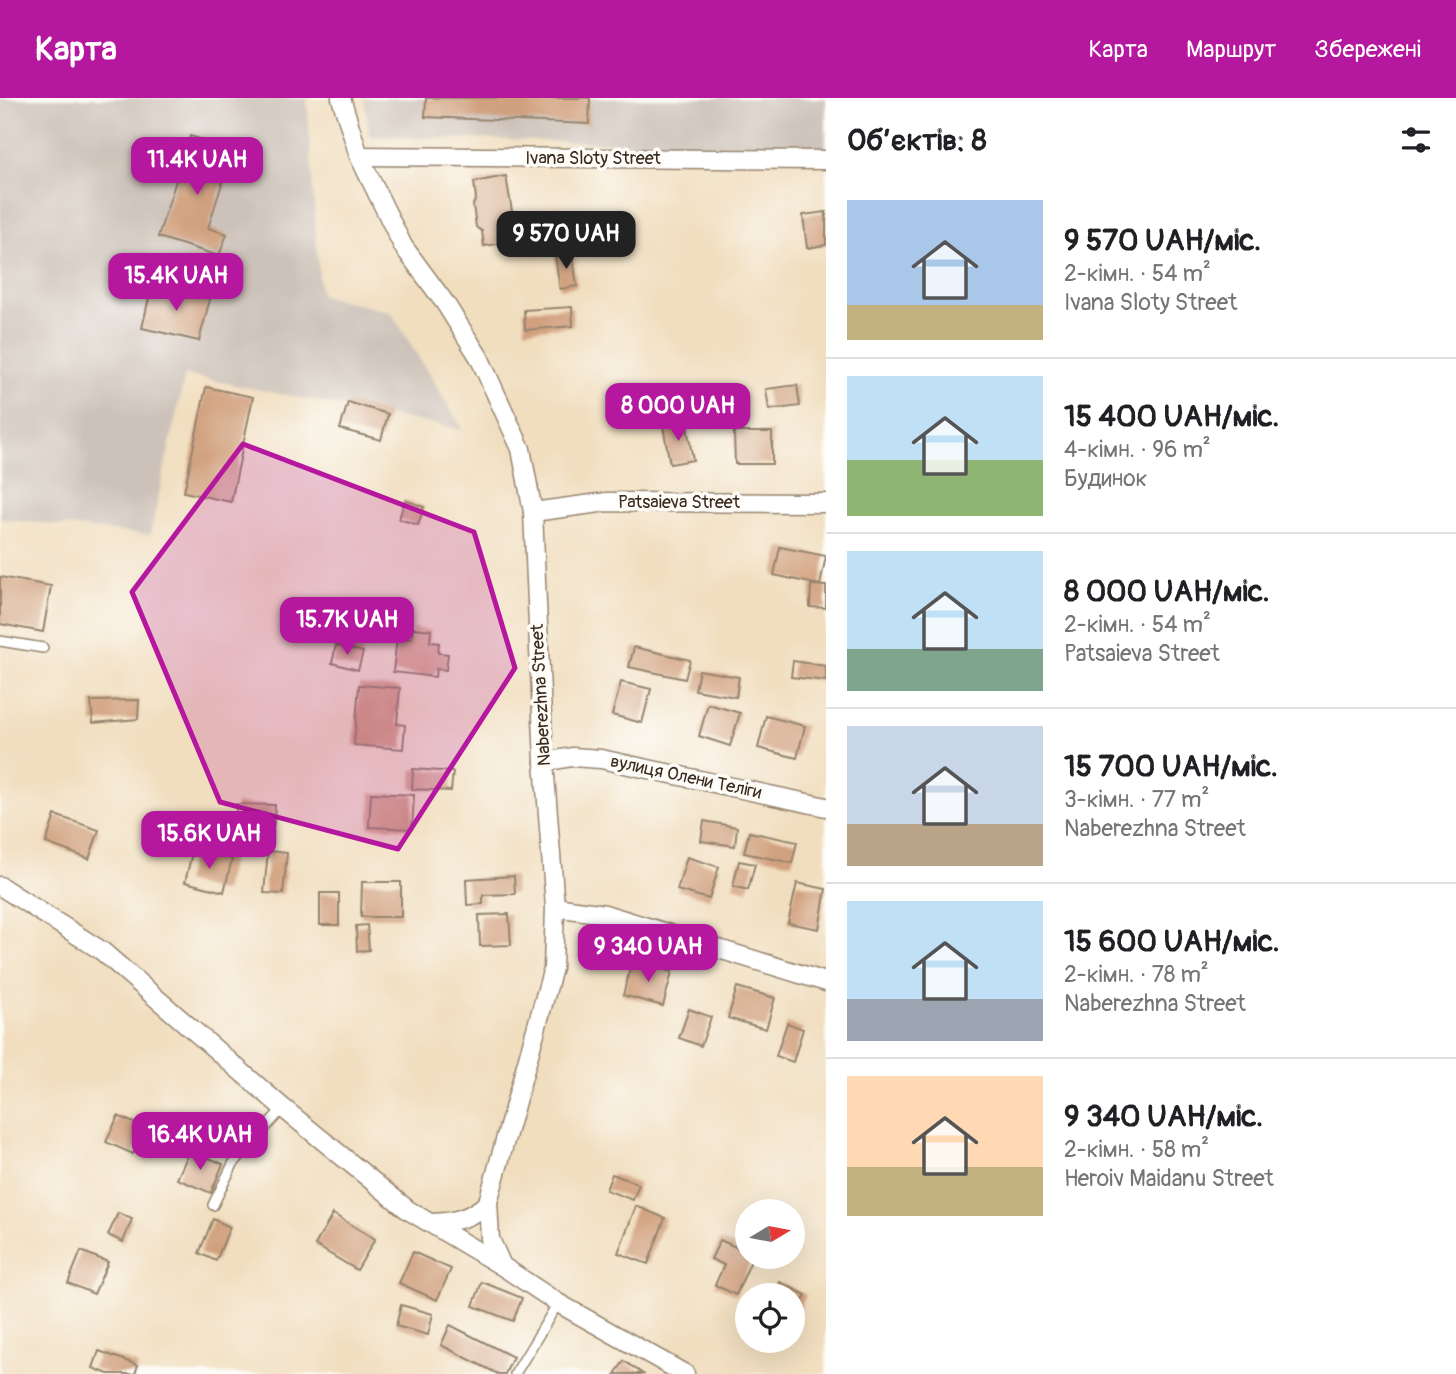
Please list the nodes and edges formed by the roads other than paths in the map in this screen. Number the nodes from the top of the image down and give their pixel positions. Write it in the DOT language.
graph roads {
  1 [pos="341,98"];
  2 [pos="359,156"];
  3 [pos="826,160"];
  4 [pos="826,503"];
  5 [pos="533,512"];
  6 [pos="0,640"];
  7 [pos="43,648"];
  8 [pos="544,762"];
  9 [pos="826,807"];
  10 [pos="0,886"];
  11 [pos="555,907"];
  12 [pos="826,982"];
  13 [pos="283,1108"];
  14 [pos="488,1202"];
  15 [pos="213,1205"];
  16 [pos="431,1223"];
  17 [pos="502,1266"];
  18 [pos="558,1303"];
  19 [pos="514,1374"];
  20 [pos="685,1374"];
  1 -- 2 [label="street, Naberezhna Street"];
  2 -- 3 [label="street, Ivana Sloty Street"];
  2 -- 5 [label="street, Naberezhna Street"];
  4 -- 5 [label="street, Patsaieva Street"];
  5 -- 8 [label="street, Naberezhna Street"];
  6 -- 7 [label="lane"];
  8 -- 9 [label="street, вулиця Олени Теліги"];
  8 -- 11 [label="street, Naberezhna Street"];
  10 -- 13 [label="street"];
  11 -- 12 [label="street"];
  11 -- 14 [label="street, Naberezhna Street"];
  13 -- 15 [label="lane"];
  13 -- 16 [label="street"];
  14 -- 16 [label="street"];
  14 -- 17 [label="street, Naberezhna Street"];
  16 -- 17 [label="street"];
  17 -- 18 [label="street"];
  18 -- 19 [label="lane"];
  18 -- 20 [label="street"];
}
